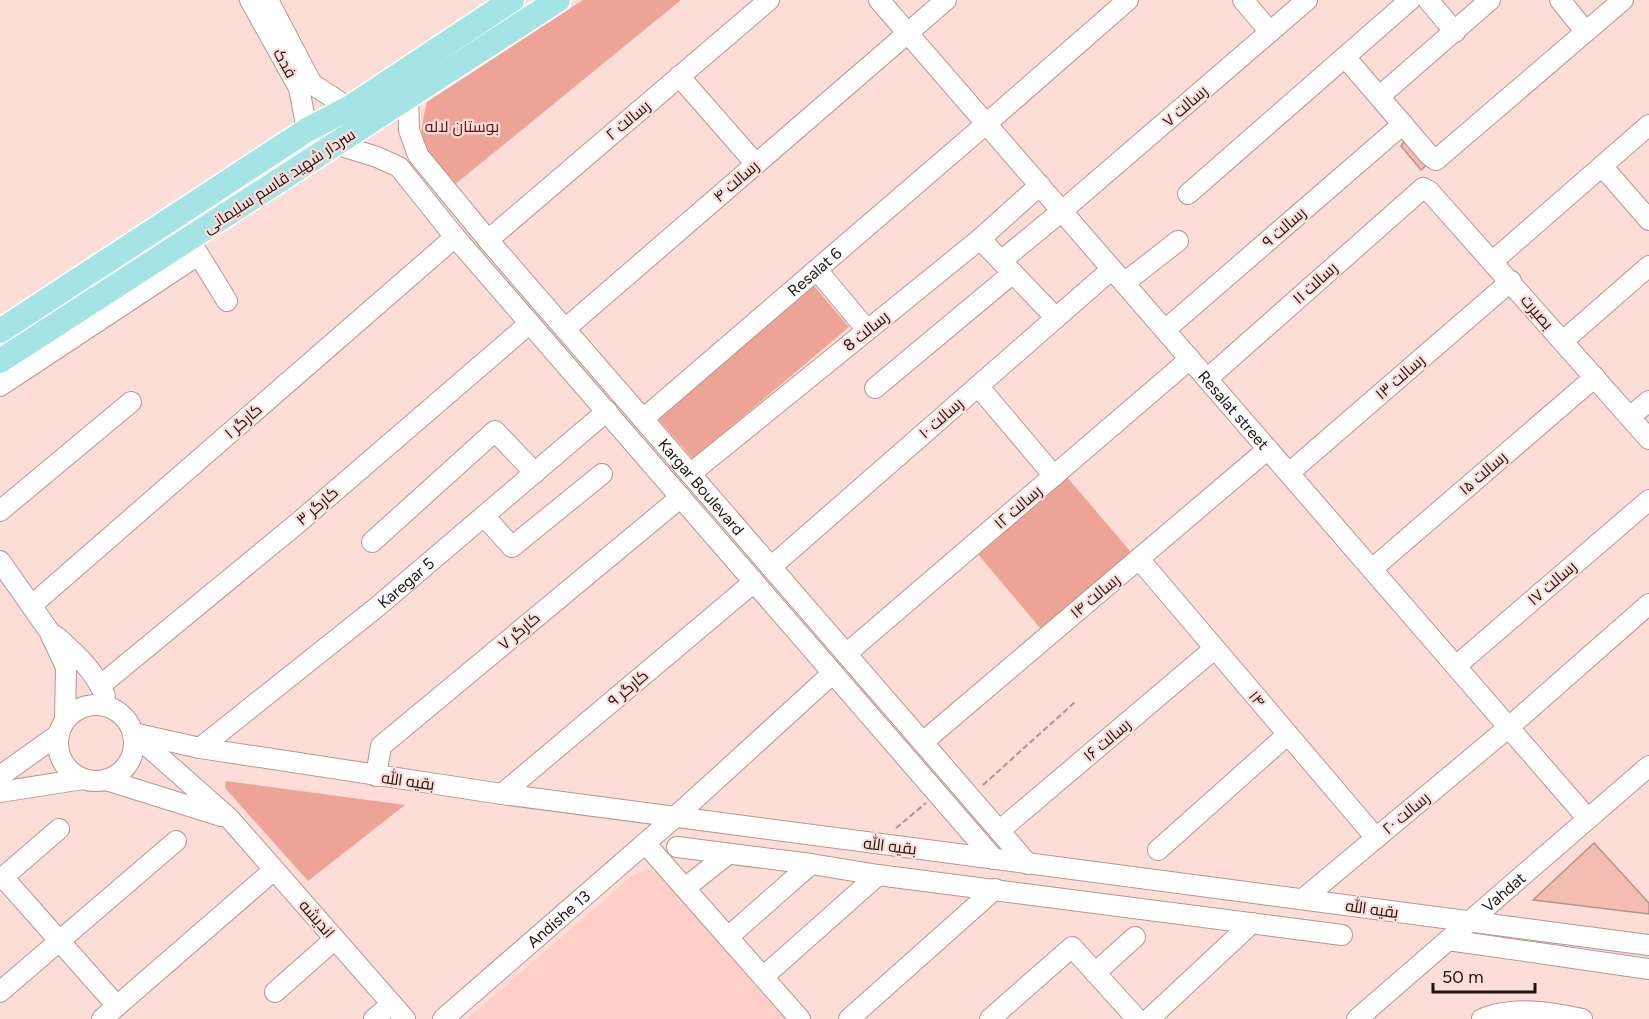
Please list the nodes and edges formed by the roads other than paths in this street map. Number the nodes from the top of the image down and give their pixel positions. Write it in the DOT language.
graph roads {
  1 [pos="250,0"];
  2 [pos="268,0"];
  3 [pos="512,0"];
  4 [pos="558,0"];
  5 [pos="769,0"];
  6 [pos="879,0"];
  7 [pos="945,0"];
  8 [pos="1128,0"];
  9 [pos="1243,0"];
  10 [pos="1307,0"];
  11 [pos="1410,0"];
  12 [pos="1428,0"];
  13 [pos="1490,0"];
  14 [pos="1560,0"];
  15 [pos="1623,0"];
  16 [pos="1585,31"];
  17 [pos="1270,32"];
  18 [pos="1455,32"];
  19 [pos="907,33"];
  20 [pos="1345,57"];
  21 [pos="680,76"];
  22 [pos="305,86"];
  23 [pos="1380,96"];
  24 [pos="408,97"];
  25 [pos="349,108"];
  26 [pos="987,124"];
  27 [pos="1403,124"];
  28 [pos="1649,125"];
  29 [pos="307,130"];
  30 [pos="335,144"];
  31 [pos="418,155"];
  32 [pos="756,164"];
  33 [pos="1602,166"];
  34 [pos="399,167"];
  35 [pos="1040,185"];
  36 [pos="1423,188"];
  37 [pos="1188,194"];
  38 [pos="1062,211"];
  39 [pos="1649,220"];
  40 [pos="455,237"];
  41 [pos="189,239"];
  42 [pos="980,239"];
  43 [pos="488,240"];
  44 [pos="1178,241"];
  45 [pos="1493,261"];
  46 [pos="1649,266"];
  47 [pos="1007,267"];
  48 [pos="817,270"];
  49 [pos="1118,276"];
  50 [pos="1510,281"];
  51 [pos="227,301"];
  52 [pos="1056,318"];
  53 [pos="530,323"];
  54 [pos="565,329"];
  55 [pos="867,330"];
  56 [pos="1165,330"];
  57 [pos="0,331"];
  58 [pos="1563,341"];
  59 [pos="1190,359"];
  60 [pos="0,361"];
  61 [pos="592,361"];
  62 [pos="576,375"];
  63 [pos="1595,377"];
  64 [pos="1207,379"];
  65 [pos="0,386"];
  66 [pos="978,386"];
  67 [pos="875,388"];
  68 [pos="1649,401"];
  69 [pos="131,402"];
  70 [pos="607,411"];
  71 [pos="1630,417"];
  72 [pos="643,419"];
  73 [pos="1649,439"];
  74 [pos="1268,449"];
  75 [pos="535,473"];
  76 [pos="1288,473"];
  77 [pos="603,474"];
  78 [pos="690,474"];
  79 [pos="1054,476"];
  80 [pos="681,497"];
  81 [pos="1649,500"];
  82 [pos="0,511"];
  83 [pos="484,516"];
  84 [pos="372,542"];
  85 [pos="1139,559"];
  86 [pos="0,561"];
  87 [pos="771,567"];
  88 [pos="1372,569"];
  89 [pos="754,582"];
  90 [pos="8,585"];
  91 [pos="1649,604"];
  92 [pos="32,605"];
  93 [pos="49,631"];
  94 [pos="1214,649"];
  95 [pos="846,654"];
  96 [pos="1456,666"];
  97 [pos="833,673"];
  98 [pos="100,685"];
  99 [pos="109,707"];
  100 [pos="62,727"];
  101 [pos="1509,728"];
  102 [pos="133,733"];
  103 [pos="1287,735"];
  104 [pos="922,742"];
  105 [pos="200,748"];
  106 [pos="1649,766"];
  107 [pos="0,776"];
  108 [pos="376,776"];
  109 [pos="82,780"];
  110 [pos="106,780"];
  111 [pos="0,792"];
  112 [pos="502,794"];
  113 [pos="229,818"];
  114 [pos="674,818"];
  115 [pos="1588,819"];
  116 [pos="59,829"];
  117 [pos="999,831"];
  118 [pos="1376,838"];
  119 [pos="177,841"];
  120 [pos="645,843"];
  121 [pos="677,847"];
  122 [pos="1158,850"];
  123 [pos="728,854"];
  124 [pos="994,859"];
  125 [pos="811,864"];
  126 [pos="1028,864"];
  127 [pos="274,870"];
  128 [pos="878,875"];
  129 [pos="2,879"];
  130 [pos="685,888"];
  131 [pos="995,889"];
  132 [pos="1303,899"];
  133 [pos="1468,922"];
  134 [pos="1252,923"];
  135 [pos="1342,935"];
  136 [pos="728,937"];
  137 [pos="1135,937"];
  138 [pos="335,939"];
  139 [pos="1448,940"];
  140 [pos="60,941"];
  141 [pos="1649,945"];
  142 [pos="1649,969"];
  143 [pos="1095,973"];
  144 [pos="763,977"];
  145 [pos="0,992"];
  146 [pos="275,992"];
  147 [pos="392,1004"];
  148 [pos="109,1013"];
  149 [pos="374,1019"];
  150 [pos="405,1019"];
  151 [pos="443,1019"];
  152 [pos="800,1019"];
  153 [pos="849,1019"];
  154 [pos="990,1019"];
  155 [pos="1137,1019"];
  156 [pos="1149,1019"];
  157 [pos="1357,1019"];
  158 [pos="1482,1019"];
  159 [pos="1582,1019"];
  1 -- 22 [label="street, فدک"];
  2 -- 22 [label="street, فدک"];
  3 -- 25 [label="main road"];
  4 -- 24 [label="main road, سردار شهید قاسم سلیمانی"];
  5 -- 21 [label="street, رسالت ۲"];
  6 -- 19 [label="street, Resalat street"];
  7 -- 19 [label="street, رسالت ۴"];
  8 -- 26 [label="street, Resalat 6"];
  9 -- 17 [label="street"];
  10 -- 17 [label="street, رسالت ۷"];
  11 -- 20 [label="street"];
  12 -- 18 [label="street"];
  13 -- 18 [label="street"];
  14 -- 16 [label="street"];
  15 -- 16 [label="street"];
  16 -- 27 [label="street"];
  17 -- 38 [label="street, رسالت ۷"];
  18 -- 23 [label="street"];
  19 -- 26 [label="street, Resalat street"];
  19 -- 32 [label="street, رسالت ۴"];
  20 -- 23 [label="street"];
  20 -- 37 [label="street"];
  21 -- 32 [label="street"];
  21 -- 43 [label="street, رسالت ۲"];
  22 -- 25 [label="street, فدک"];
  22 -- 29 [label="street, فدک"];
  23 -- 27 [label="street"];
  24 -- 30 [label="main road, سردار شهید قاسم سلیمانی"];
  24 -- 31 [label="street, Kargar Boulevard"];
  25 -- 29 [label="main road"];
  26 -- 35 [label="street, Resalat street"];
  26 -- 48 [label="street, Resalat 6"];
  27 -- 56 [label="street, رسالت ۹"];
  28 -- 33 [label="street"];
  29 -- 57 [label="main road"];
  30 -- 34 [label="street, Kargar Boulevard"];
  30 -- 41 [label="main road, سردار شهید قاسم سلیمانی"];
  31 -- 34 [label="street"];
  31 -- 43 [label="street, Kargar Boulevard"];
  32 -- 54 [label="street, رسالت ۴"];
  33 -- 39 [label="street"];
  33 -- 45 [label="street"];
  34 -- 40 [label="street, Kargar Boulevard"];
  35 -- 38 [label="street, Resalat street"];
  35 -- 42 [label="street, رسالت 8"];
  36 -- 45 [label="street, بصیرت"];
  36 -- 64 [label="street, رسالت ۱۱"];
  38 -- 47 [label="street, رسالت ۷"];
  38 -- 49 [label="street, Resalat street"];
  40 -- 53 [label="street, Kargar Boulevard"];
  40 -- 92 [label="street, کارگر ۱"];
  41 -- 51 [label="street"];
  41 -- 60 [label="main road, سردار شهید قاسم سلیمانی"];
  41 -- 65 [label="street"];
  42 -- 47 [label="street"];
  42 -- 55 [label="street, رسالت 8"];
  43 -- 54 [label="street, Kargar Boulevard"];
  44 -- 49 [label="street, رسالت ۱۰"];
  45 -- 50 [label="street, بصیرت"];
  46 -- 58 [label="street"];
  47 -- 52 [label="street"];
  47 -- 67 [label="street, رسالت ۷"];
  48 -- 55 [label="street"];
  48 -- 72 [label="street, Resalat 6"];
  49 -- 52 [label="street, رسالت ۱۰"];
  49 -- 56 [label="street, Resalat street"];
  50 -- 58 [label="street, بصیرت"];
  50 -- 76 [label="street, رسالت ۱۳"];
  52 -- 66 [label="street, رسالت ۱۰"];
  53 -- 62 [label="street, Kargar Boulevard"];
  53 -- 98 [label="street, کارگر ۳"];
  54 -- 61 [label="street, Kargar Boulevard"];
  55 -- 78 [label="street, رسالت 8"];
  56 -- 59 [label="street, Resalat street"];
  58 -- 63 [label="street, بصیرت"];
  59 -- 64 [label="street, Resalat street"];
  59 -- 79 [label="street, رسالت ۱۲"];
  61 -- 62 [label="street"];
  61 -- 72 [label="street, Kargar Boulevard"];
  62 -- 70 [label="street, Kargar Boulevard"];
  63 -- 71 [label="street, بصیرت"];
  63 -- 88 [label="street, رسالت ۱۵"];
  64 -- 74 [label="street, Resalat street"];
  66 -- 79 [label="street"];
  66 -- 87 [label="street, رسالت ۱۰"];
  68 -- 71 [label="street"];
  69 -- 82 [label="street"];
  70 -- 75 [label="street, Karegar 5"];
  70 -- 80 [label="street, Kargar Boulevard"];
  71 -- 73 [label="street, بصیرت"];
  72 -- 78 [label="street, Kargar Boulevard"];
  74 -- 76 [label="street, Resalat street"];
  74 -- 85 [label="street, رسالت ۱۴"];
  75 -- 83 [label="street, Karegar 5"];
  75 -- 84 [label="street"];
  76 -- 88 [label="street, Resalat street"];
  77 -- 83 [label="street"];
  78 -- 87 [label="street, Kargar Boulevard"];
  79 -- 95 [label="street, رسالت ۱۲"];
  80 -- 89 [label="street, Kargar Boulevard"];
  80 -- 108 [label="street, کارگر ۷"];
  81 -- 96 [label="street, رسالت ۱۷"];
  83 -- 105 [label="street, Karegar 5"];
  85 -- 94 [label="street, ۱۴"];
  85 -- 104 [label="street, رسالت ۱۴"];
  86 -- 90 [label="street, اندیشه"];
  87 -- 95 [label="street, Kargar Boulevard"];
  88 -- 96 [label="street, Resalat street"];
  89 -- 97 [label="street, Kargar Boulevard"];
  89 -- 112 [label="street, کارگر ۹"];
  90 -- 92 [label="street, اندیشه"];
  91 -- 101 [label="street, رسالت ۲۰"];
  92 -- 93 [label="street, اندیشه"];
  93 -- 98 [label="street, اندیشه"];
  93 -- 100 [label="street, اندیشه"];
  94 -- 103 [label="street, ۱۴"];
  94 -- 117 [label="street, رسالت ۱۶"];
  95 -- 104 [label="street, Kargar Boulevard"];
  96 -- 101 [label="street, Resalat street"];
  97 -- 114 [label="street, Andishe 13"];
  97 -- 124 [label="street, Kargar Boulevard"];
  98 -- 99 [label="street, اندیشه"];
  99 -- 100 [label="street"];
  99 -- 102 [label="street, اندیشه"];
  100 -- 107 [label="street"];
  100 -- 109 [label="street, اندیشه"];
  101 -- 115 [label="street, Resalat street"];
  101 -- 118 [label="street, رسالت ۲۰"];
  102 -- 105 [label="street, بقیه الله"];
  102 -- 110 [label="street"];
  102 -- 113 [label="street, اندیشه"];
  103 -- 118 [label="street, ۱۴"];
  103 -- 122 [label="street"];
  104 -- 117 [label="street, Kargar Boulevard"];
  105 -- 108 [label="street, بقیه الله"];
  106 -- 115 [label="street, Vahdat"];
  108 -- 112 [label="street, بقیه الله"];
  109 -- 110 [label="street"];
  109 -- 111 [label="street"];
  110 -- 113 [label="street"];
  112 -- 114 [label="street, بقیه الله"];
  113 -- 127 [label="street, اندیشه"];
  114 -- 120 [label="street, Andishe 13"];
  114 -- 124 [label="street, بقیه الله"];
  115 -- 133 [label="street, Vahdat"];
  116 -- 129 [label="street"];
  117 -- 126 [label="street, Kargar Boulevard"];
  118 -- 132 [label="street, رسالت ۲۰"];
  119 -- 140 [label="street"];
  120 -- 130 [label="street"];
  120 -- 151 [label="street, Andishe 13"];
  121 -- 123 [label="street, بقیه الله"];
  123 -- 125 [label="street, بقیه الله"];
  123 -- 130 [label="street"];
  124 -- 126 [label="street, بقیه الله"];
  125 -- 128 [label="street, بقیه الله"];
  125 -- 136 [label="street"];
  126 -- 132 [label="street, بقیه الله"];
  127 -- 138 [label="street, اندیشه"];
  127 -- 148 [label="street"];
  128 -- 131 [label="street, بقیه الله"];
  128 -- 144 [label="street"];
  129 -- 140 [label="street"];
  130 -- 136 [label="street"];
  131 -- 134 [label="street, بقیه الله"];
  131 -- 153 [label="street"];
  132 -- 133 [label="street, بقیه الله"];
  133 -- 139 [label="street, Vahdat"];
  133 -- 141 [label="street, بقیه الله"];
  134 -- 135 [label="street, بقیه الله"];
  134 -- 156 [label="street"];
  136 -- 144 [label="street"];
  137 -- 143 [label="street"];
  138 -- 146 [label="street"];
  138 -- 147 [label="street, اندیشه"];
  139 -- 142 [label="street"];
  139 -- 157 [label="street, Vahdat"];
  140 -- 145 [label="street"];
  140 -- 148 [label="street"];
  143 -- 154 [label="street"];
  143 -- 155 [label="street"];
  144 -- 152 [label="street"];
  147 -- 149 [label="street"];
  147 -- 150 [label="street, اندیشه"];
  158 -- 159 [label="street"];
}
